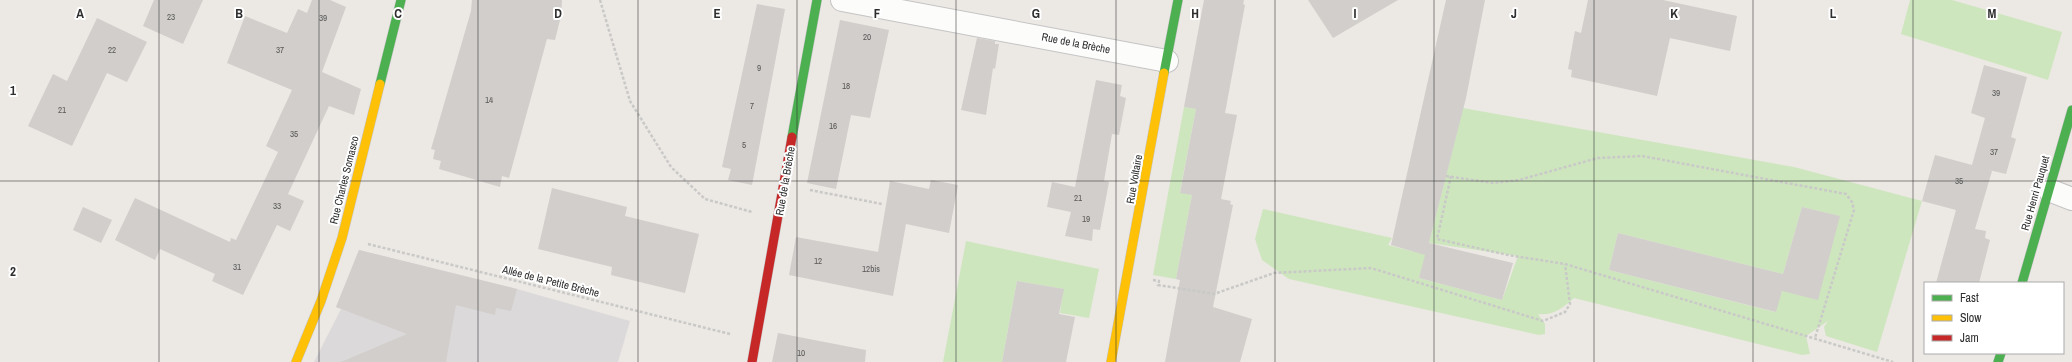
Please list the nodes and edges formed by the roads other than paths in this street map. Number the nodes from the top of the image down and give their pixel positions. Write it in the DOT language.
graph roads {
  1 [pos="401,0"];
  2 [pos="817,0"];
  3 [pos="842,0"];
  4 [pos="1178,0"];
  5 [pos="1167,61"];
  6 [pos="2072,110"];
  7 [pos="2049,190"];
  8 [pos="2072,199"];
  9 [pos="2022,282"];
  10 [pos="296,362"];
  11 [pos="752,362"];
  12 [pos="1111,362"];
  1 -- 10 [label="street, Rue Charles Somasco"];
  2 -- 11 [label="street, Rue de la Brèche"];
  3 -- 5 [label="street, Rue de la Brèche"];
  4 -- 5 [label="street, Rue Voltaire"];
  5 -- 12 [label="street, Rue Voltaire"];
  6 -- 7 [label="street, Rue Henri Pauquet"];
  7 -- 8 [label="street"];
  7 -- 9 [label="street, Rue Henri Pauquet"];
}
